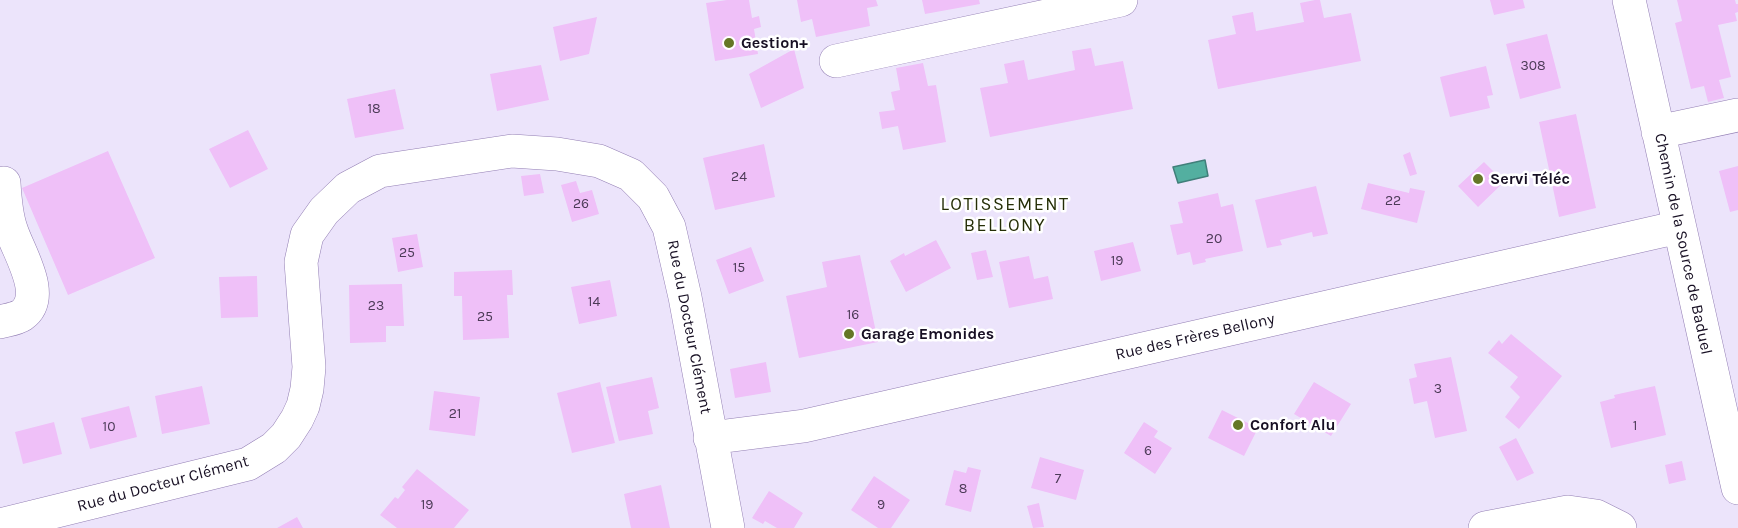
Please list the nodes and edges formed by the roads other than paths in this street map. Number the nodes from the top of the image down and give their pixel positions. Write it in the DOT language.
graph roads {
  1 [pos="1121,0"];
  2 [pos="1629,0"];
  3 [pos="836,61"];
  4 [pos="1738,115"];
  5 [pos="1658,132"];
  6 [pos="4,183"];
  7 [pos="1679,227"];
  8 [pos="0,322"];
  9 [pos="710,438"];
  10 [pos="1733,444"];
  11 [pos="1738,489"];
  12 [pos="0,525"];
  13 [pos="728,528"];
  14 [pos="1485,528"];
  15 [pos="1620,528"];
  1 -- 3 [label="street"];
  2 -- 5 [label="street, Chemin de la Source de Baduel"];
  4 -- 5 [label="street"];
  5 -- 7 [label="street, Chemin de la Source de Baduel"];
  6 -- 8 [label="street"];
  7 -- 9 [label="street, Rue des Frères Bellony"];
  7 -- 10 [label="street, Chemin de la Source de Baduel"];
  9 -- 12 [label="street, Rue du Docteur Clément"];
  9 -- 13 [label="street, Rue du Docteur Clément"];
  10 -- 11 [label="street, Chemin de la Source de Baduel"];
  14 -- 15 [label="street"];
}
